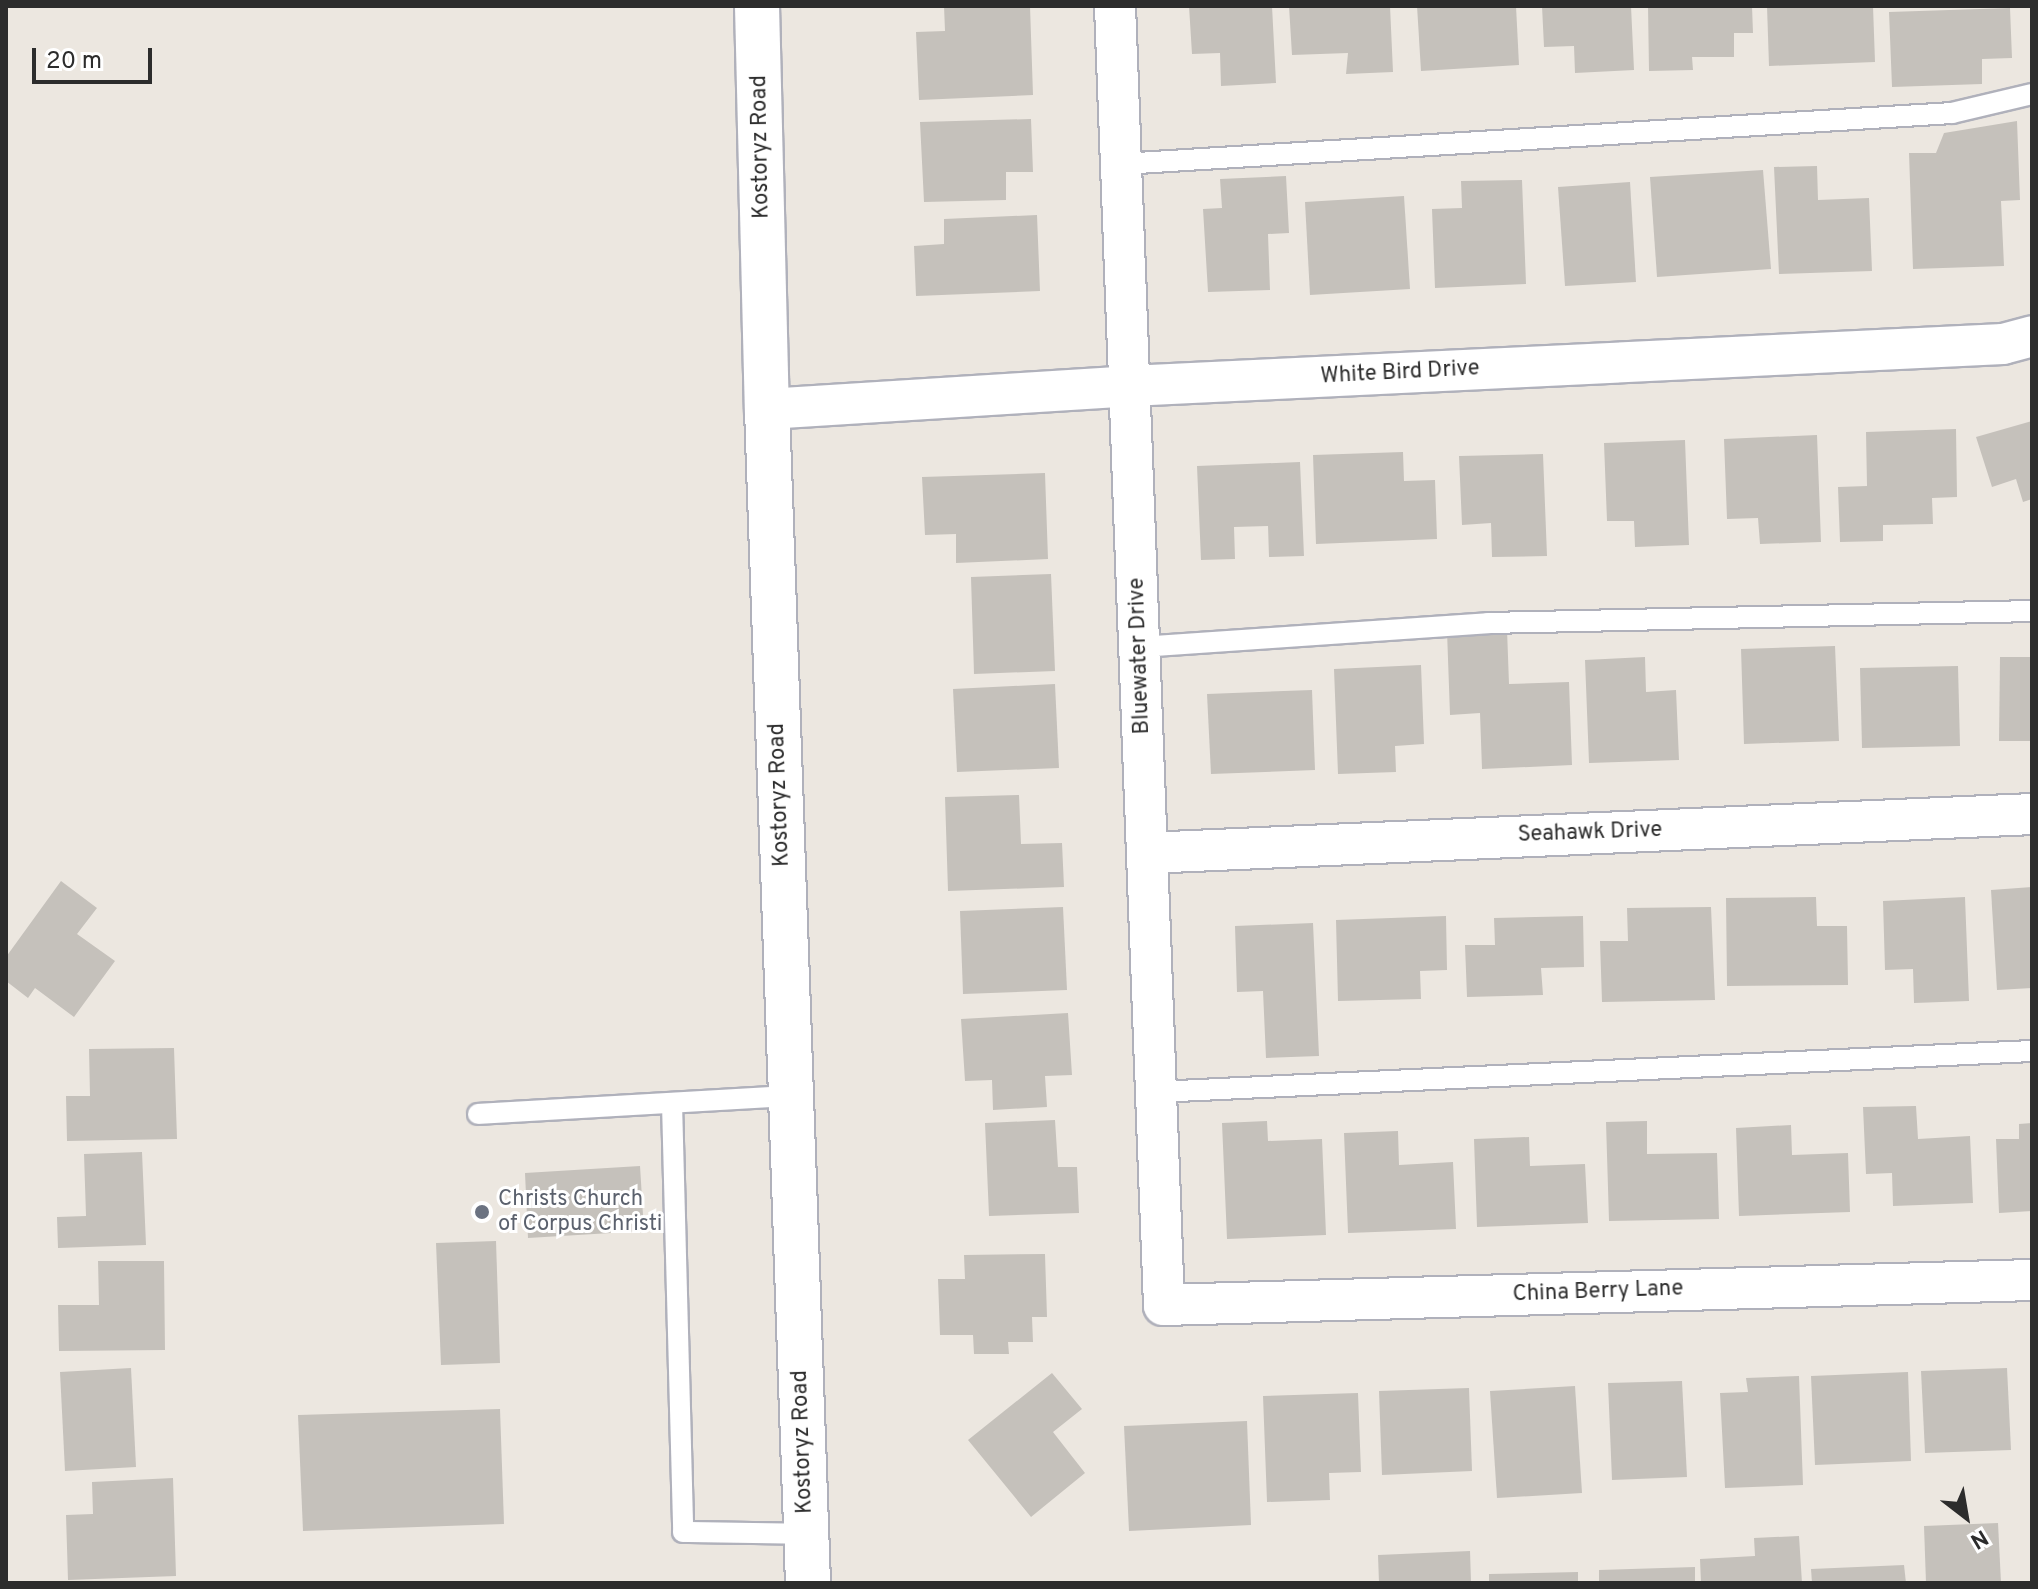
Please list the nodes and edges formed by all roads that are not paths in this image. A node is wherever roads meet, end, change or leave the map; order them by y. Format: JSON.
{"nodes":[{"id":1,"x":757,"y":6,"type":"edge"},
{"id":2,"x":1115,"y":6,"type":"edge"},
{"id":3,"x":2032,"y":94,"type":"edge"},
{"id":4,"x":1121,"y":164,"type":"junction"},
{"id":5,"x":2032,"y":336,"type":"edge"},
{"id":6,"x":1129,"y":386,"type":"junction"},
{"id":7,"x":767,"y":409,"type":"junction"},
{"id":8,"x":2032,"y":611,"type":"edge"},
{"id":9,"x":1139,"y":647,"type":"junction"},
{"id":10,"x":2032,"y":814,"type":"edge"},
{"id":11,"x":1147,"y":853,"type":"junction"},
{"id":12,"x":2032,"y":1051,"type":"edge"},
{"id":13,"x":1156,"y":1092,"type":"junction"},
{"id":14,"x":791,"y":1096,"type":"junction"},
{"id":15,"x":672,"y":1103,"type":"junction"},
{"id":16,"x":478,"y":1114,"type":"dead end"},
{"id":17,"x":2032,"y":1280,"type":"edge"},
{"id":18,"x":1164,"y":1305,"type":"joint"},
{"id":19,"x":807,"y":1534,"type":"junction"},
{"id":20,"x":808,"y":1583,"type":"edge"}],
"edges":[{"from":1,"to":7,"type":"main road","name":"Kostoryz Road"},
{"from":2,"to":4,"type":"street","name":"Bluewater Drive"},
{"from":3,"to":4,"type":"lane"},
{"from":4,"to":6,"type":"street","name":"Bluewater Drive"},
{"from":5,"to":6,"type":"street","name":"White Bird Drive"},
{"from":6,"to":7,"type":"street","name":"White Bird Drive"},
{"from":6,"to":9,"type":"street","name":"Bluewater Drive"},
{"from":7,"to":14,"type":"main road","name":"Kostoryz Road"},
{"from":8,"to":9,"type":"lane"},
{"from":9,"to":11,"type":"street","name":"Bluewater Drive"},
{"from":10,"to":11,"type":"street","name":"Seahawk Drive"},
{"from":11,"to":13,"type":"street","name":"Bluewater Drive"},
{"from":12,"to":13,"type":"lane"},
{"from":13,"to":18,"type":"street","name":"Bluewater Drive"},
{"from":14,"to":15,"type":"lane"},
{"from":14,"to":19,"type":"main road","name":"Kostoryz Road"},
{"from":15,"to":16,"type":"lane"},
{"from":15,"to":19,"type":"lane"},
{"from":17,"to":18,"type":"street","name":"China Berry Lane"},
{"from":19,"to":20,"type":"main road","name":"Kostoryz Road"}]}
